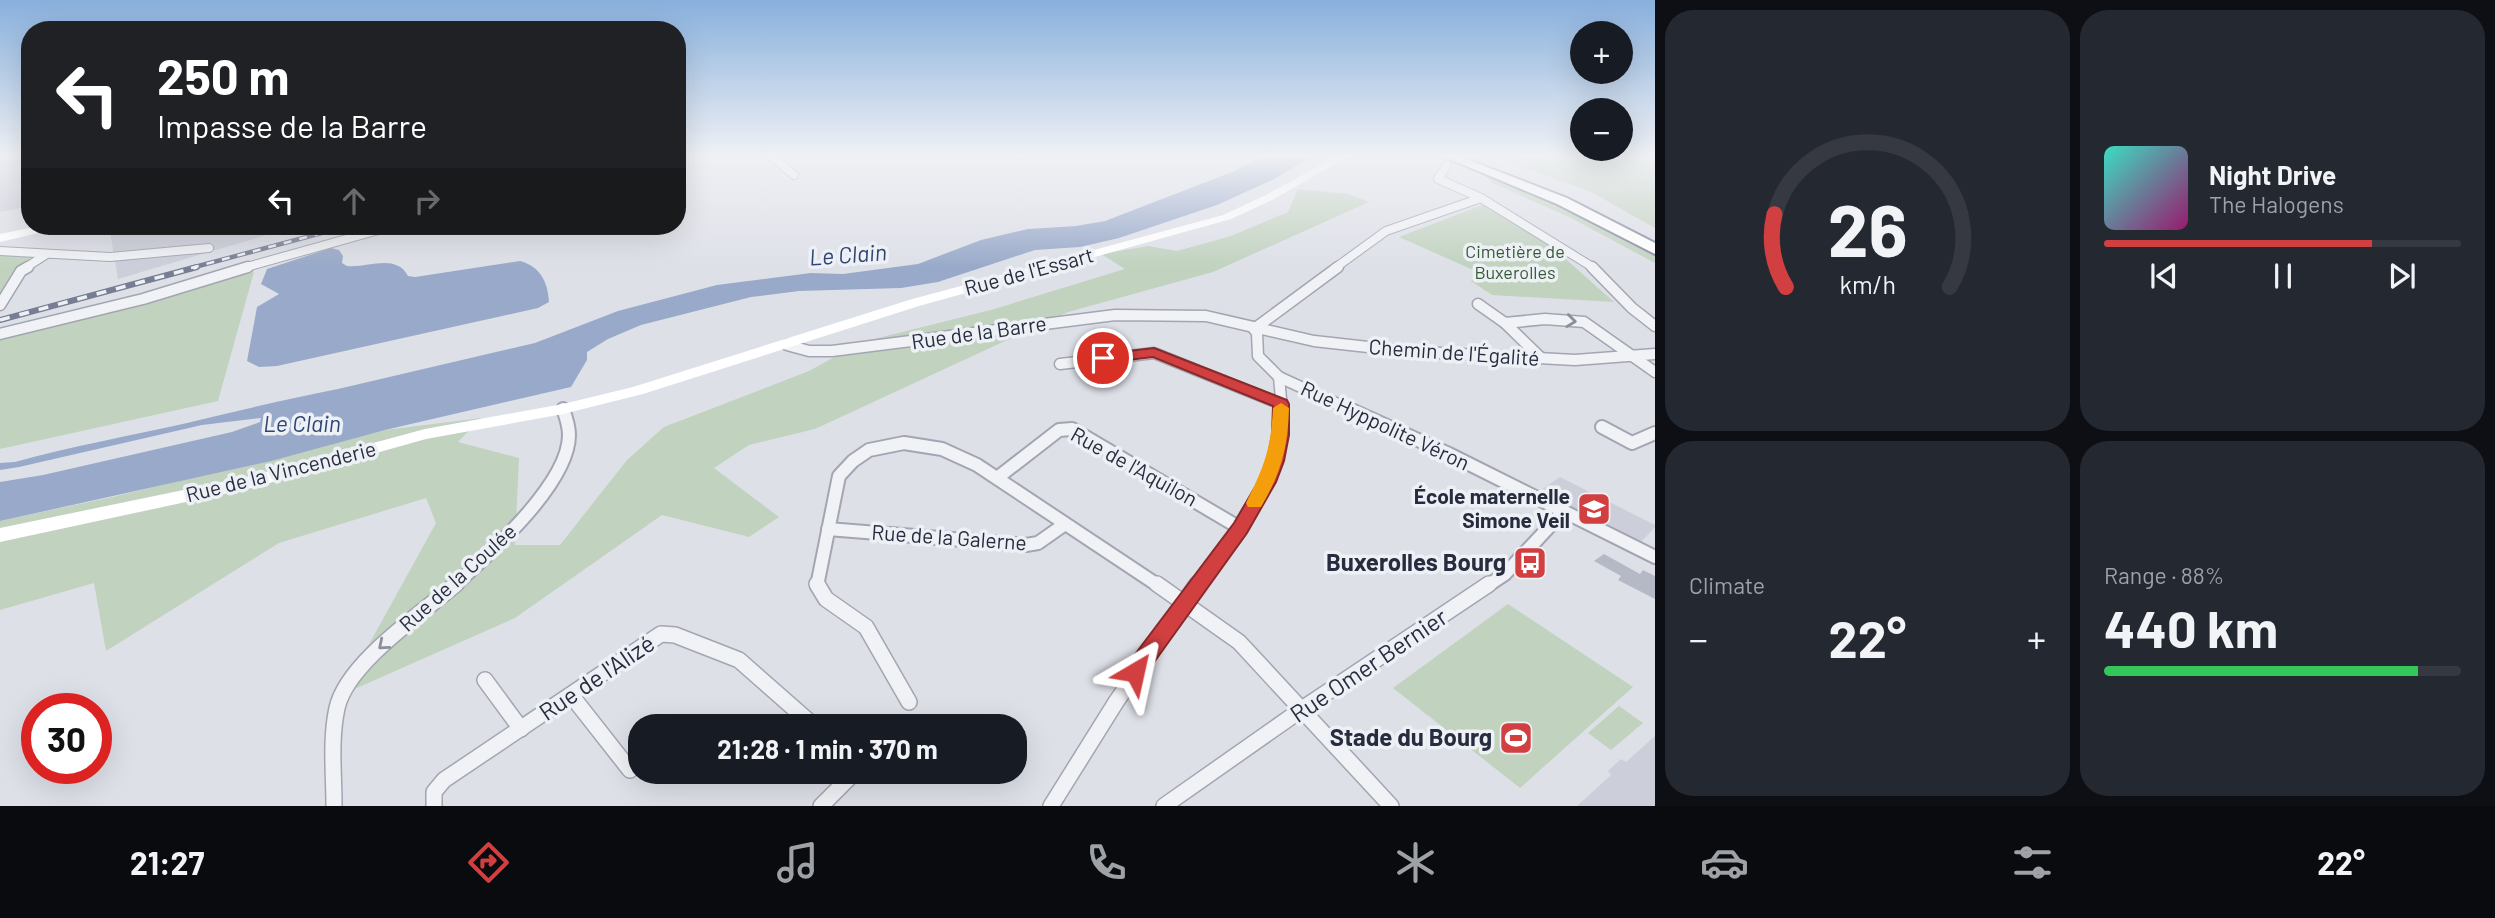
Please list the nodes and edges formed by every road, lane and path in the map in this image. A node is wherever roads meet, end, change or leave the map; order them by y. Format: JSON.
{"nodes":[{"id":1,"x":1278,"y":193,"type":"edge"},
{"id":2,"x":1470,"y":193,"type":"edge"},
{"id":3,"x":1540,"y":193,"type":"edge"},
{"id":4,"x":1552,"y":193,"type":"edge"},
{"id":5,"x":1482,"y":198,"type":"junction"},
{"id":6,"x":21,"y":233,"type":"edge"},
{"id":7,"x":359,"y":235,"type":"edge"},
{"id":8,"x":0,"y":238,"type":"edge"},
{"id":9,"x":1655,"y":242,"type":"edge"},
{"id":10,"x":209,"y":248,"type":"dead end"},
{"id":11,"x":1655,"y":249,"type":"edge"},
{"id":12,"x":0,"y":251,"type":"edge"},
{"id":13,"x":47,"y":254,"type":"junction"},
{"id":14,"x":1478,"y":304,"type":"dead end"},
{"id":15,"x":0,"y":305,"type":"edge"},
{"id":16,"x":1506,"y":323,"type":"junction"},
{"id":17,"x":1655,"y":326,"type":"edge"},
{"id":18,"x":1254,"y":329,"type":"junction"},
{"id":19,"x":0,"y":334,"type":"edge"},
{"id":20,"x":787,"y":345,"type":"junction"},
{"id":21,"x":1627,"y":354,"type":"junction"},
{"id":22,"x":1655,"y":354,"type":"edge"},
{"id":23,"x":1541,"y":358,"type":"junction"},
{"id":24,"x":1060,"y":363,"type":"dead end"},
{"id":25,"x":1655,"y":372,"type":"edge"},
{"id":26,"x":1279,"y":377,"type":"junction"},
{"id":27,"x":1281,"y":404,"type":"junction"},
{"id":28,"x":563,"y":409,"type":"junction"},
{"id":29,"x":1602,"y":427,"type":"dead end"},
{"id":30,"x":1655,"y":433,"type":"edge"},
{"id":31,"x":998,"y":478,"type":"junction"},
{"id":32,"x":1562,"y":513,"type":"junction"},
{"id":33,"x":1065,"y":524,"type":"junction"},
{"id":34,"x":1240,"y":528,"type":"junction"},
{"id":35,"x":828,"y":529,"type":"junction"},
{"id":36,"x":0,"y":535,"type":"edge"},
{"id":37,"x":1655,"y":557,"type":"edge"},
{"id":38,"x":1184,"y":603,"type":"junction"},
{"id":39,"x":485,"y":680,"type":"dead end"},
{"id":40,"x":571,"y":695,"type":"junction"},
{"id":41,"x":909,"y":702,"type":"dead end"},
{"id":42,"x":1301,"y":710,"type":"junction"},
{"id":43,"x":800,"y":714,"type":"edge"},
{"id":44,"x":521,"y":729,"type":"junction"},
{"id":45,"x":628,"y":766,"type":"edge"},
{"id":46,"x":843,"y":784,"type":"edge"},
{"id":47,"x":334,"y":806,"type":"edge"},
{"id":48,"x":434,"y":806,"type":"edge"},
{"id":49,"x":821,"y":806,"type":"edge"},
{"id":50,"x":1051,"y":806,"type":"edge"},
{"id":51,"x":1164,"y":806,"type":"edge"},
{"id":52,"x":1391,"y":806,"type":"edge"}],
"edges":[{"from":1,"to":20,"type":"main road","name":"Rue de l'Essart"},
{"from":2,"to":5,"type":"street"},
{"from":3,"to":11,"type":"highway"},
{"from":4,"to":9,"type":"highway"},
{"from":5,"to":17,"type":"street"},
{"from":5,"to":18,"type":"street"},
{"from":6,"to":8,"type":"main road"},
{"from":7,"to":19,"type":"street"},
{"from":10,"to":13,"type":"street"},
{"from":12,"to":13,"type":"street"},
{"from":13,"to":15,"type":"street"},
{"from":14,"to":16,"type":"street"},
{"from":16,"to":21,"type":"street","one_way":true},
{"from":16,"to":23,"type":"street"},
{"from":18,"to":20,"type":"street","name":"Rue de la Barre"},
{"from":18,"to":23,"type":"street","name":"Chemin de l'Égalité"},
{"from":18,"to":26,"type":"street","name":"Rue Hyppolite Véron"},
{"from":20,"to":28,"type":"main road"},
{"from":21,"to":22,"type":"street","name":"Chemin de l'Égalité"},
{"from":21,"to":23,"type":"street","name":"Chemin de l'Égalité"},
{"from":21,"to":25,"type":"street"},
{"from":24,"to":27,"type":"street"},
{"from":26,"to":27,"type":"street"},
{"from":26,"to":32,"type":"street","name":"Rue Hyppolite Véron"},
{"from":27,"to":34,"type":"street"},
{"from":28,"to":36,"type":"main road","name":"Rue de la Vincenderie"},
{"from":28,"to":47,"type":"street","name":"Rue de la Coulée","one_way":true},
{"from":29,"to":30,"type":"street"},
{"from":31,"to":33,"type":"street"},
{"from":31,"to":34,"type":"street","name":"Rue de l'Aquilon"},
{"from":31,"to":35,"type":"street"},
{"from":32,"to":37,"type":"street","name":"Rue Hyppolite Véron"},
{"from":32,"to":42,"type":"street","name":"Rue Omer Bernier"},
{"from":33,"to":35,"type":"street","name":"Rue de la Galerne"},
{"from":33,"to":38,"type":"street"},
{"from":34,"to":38,"type":"street"},
{"from":35,"to":41,"type":"street"},
{"from":38,"to":42,"type":"street"},
{"from":38,"to":50,"type":"street"},
{"from":39,"to":44,"type":"street","name":"Rue de l'Alizé"},
{"from":40,"to":43,"type":"street","name":"Rue de l'Alizé"},
{"from":40,"to":44,"type":"street","name":"Rue de l'Alizé"},
{"from":40,"to":45,"type":"street"},
{"from":42,"to":51,"type":"street","name":"Rue Omer Bernier"},
{"from":42,"to":52,"type":"street"},
{"from":44,"to":48,"type":"street","name":"Rue de l'Alizé"},
{"from":46,"to":49,"type":"street"}]}
